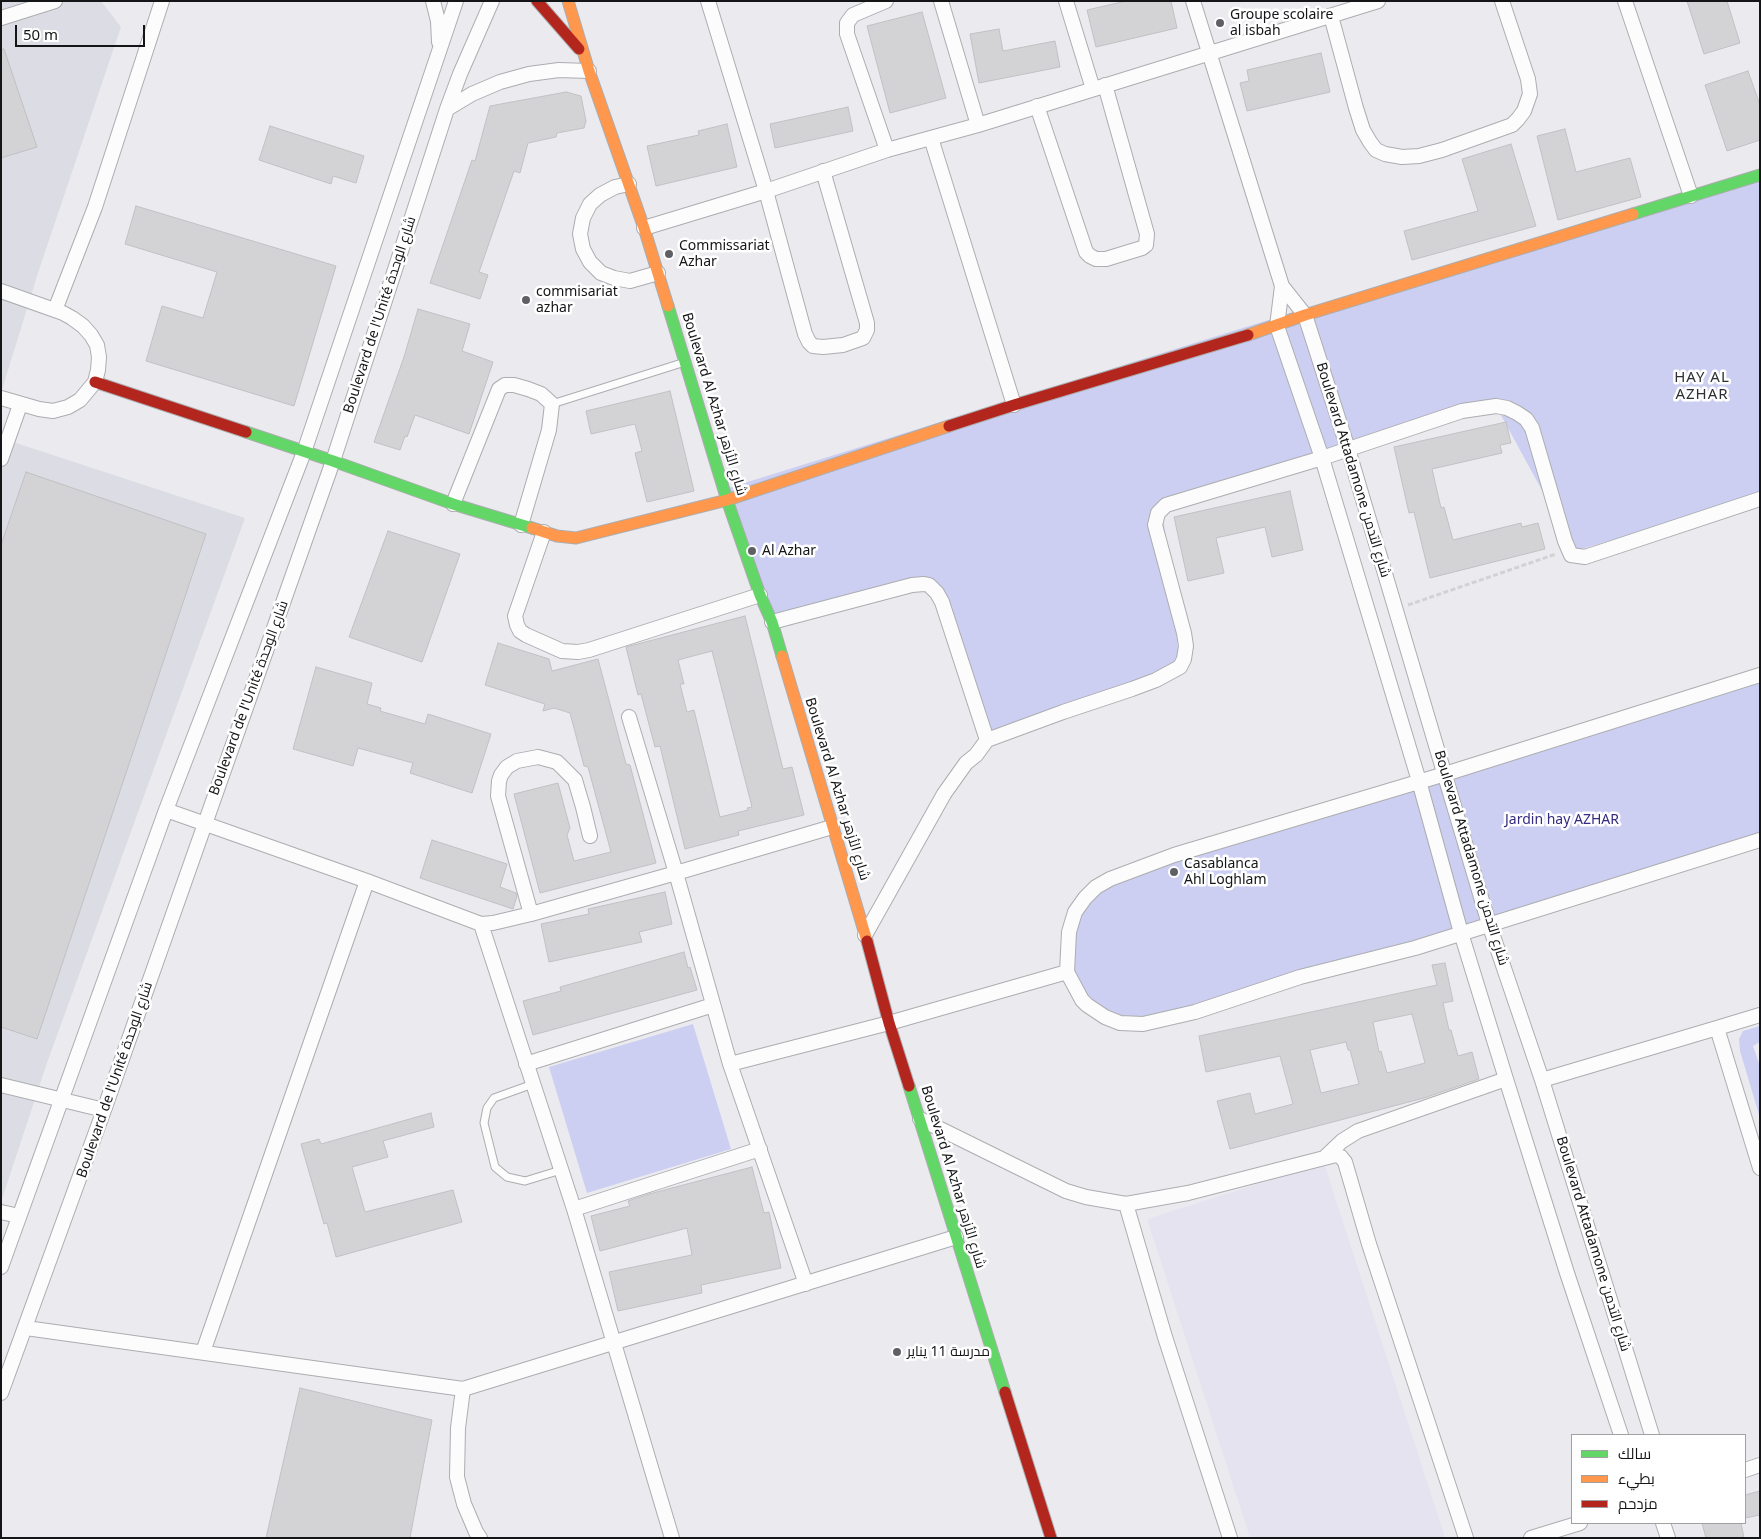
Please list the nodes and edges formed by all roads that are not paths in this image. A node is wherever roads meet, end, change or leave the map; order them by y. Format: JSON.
{"nodes":[{"id":1,"x":55,"y":1,"type":"edge"},
{"id":2,"x":162,"y":1,"type":"edge"},
{"id":3,"x":432,"y":1,"type":"edge"},
{"id":4,"x":456,"y":1,"type":"edge"},
{"id":5,"x":492,"y":1,"type":"edge"},
{"id":6,"x":537,"y":1,"type":"edge"},
{"id":7,"x":568,"y":1,"type":"edge"},
{"id":8,"x":708,"y":1,"type":"edge"},
{"id":9,"x":886,"y":1,"type":"edge"},
{"id":10,"x":941,"y":1,"type":"edge"},
{"id":11,"x":1066,"y":1,"type":"edge"},
{"id":12,"x":1193,"y":1,"type":"edge"},
{"id":13,"x":1378,"y":1,"type":"edge"},
{"id":14,"x":1502,"y":1,"type":"edge"},
{"id":15,"x":1625,"y":1,"type":"edge"},
{"id":16,"x":1331,"y":16,"type":"junction"},
{"id":17,"x":1,"y":18,"type":"edge"},
{"id":18,"x":439,"y":52,"type":"junction"},
{"id":19,"x":583,"y":54,"type":"junction"},
{"id":20,"x":1210,"y":54,"type":"junction"},
{"id":21,"x":589,"y":71,"type":"junction"},
{"id":22,"x":1099,"y":87,"type":"junction"},
{"id":23,"x":1038,"y":106,"type":"junction"},
{"id":24,"x":447,"y":109,"type":"junction"},
{"id":25,"x":978,"y":126,"type":"junction"},
{"id":26,"x":931,"y":138,"type":"junction"},
{"id":27,"x":887,"y":150,"type":"junction"},
{"id":28,"x":823,"y":171,"type":"junction"},
{"id":29,"x":1760,"y":175,"type":"edge"},
{"id":30,"x":629,"y":184,"type":"junction"},
{"id":31,"x":766,"y":191,"type":"junction"},
{"id":32,"x":1691,"y":196,"type":"junction"},
{"id":33,"x":644,"y":228,"type":"junction"},
{"id":34,"x":658,"y":274,"type":"junction"},
{"id":35,"x":1282,"y":286,"type":"junction"},
{"id":36,"x":1,"y":291,"type":"edge"},
{"id":37,"x":55,"y":310,"type":"junction"},
{"id":38,"x":1305,"y":315,"type":"junction"},
{"id":39,"x":1278,"y":326,"type":"junction"},
{"id":40,"x":685,"y":362,"type":"junction"},
{"id":41,"x":95,"y":382,"type":"junction"},
{"id":42,"x":1,"y":398,"type":"edge"},
{"id":43,"x":552,"y":404,"type":"junction"},
{"id":44,"x":20,"y":405,"type":"junction"},
{"id":45,"x":1014,"y":405,"type":"junction"},
{"id":46,"x":1348,"y":449,"type":"junction"},
{"id":47,"x":304,"y":452,"type":"junction"},
{"id":48,"x":1322,"y":458,"type":"junction"},
{"id":49,"x":1,"y":459,"type":"edge"},
{"id":50,"x":332,"y":461,"type":"junction"},
{"id":51,"x":1760,"y":499,"type":"edge"},
{"id":52,"x":727,"y":500,"type":"junction"},
{"id":53,"x":453,"y":504,"type":"junction"},
{"id":54,"x":521,"y":525,"type":"junction"},
{"id":55,"x":544,"y":532,"type":"junction"},
{"id":56,"x":760,"y":595,"type":"junction"},
{"id":57,"x":772,"y":622,"type":"junction"},
{"id":58,"x":1760,"y":675,"type":"edge"},
{"id":59,"x":629,"y":717,"type":"dead end"},
{"id":60,"x":987,"y":740,"type":"junction"},
{"id":61,"x":1445,"y":774,"type":"junction"},
{"id":62,"x":1419,"y":781,"type":"junction"},
{"id":63,"x":166,"y":810,"type":"junction"},
{"id":64,"x":204,"y":823,"type":"junction"},
{"id":65,"x":832,"y":826,"type":"junction"},
{"id":66,"x":590,"y":836,"type":"dead end"},
{"id":67,"x":1760,"y":840,"type":"edge"},
{"id":68,"x":676,"y":873,"type":"junction"},
{"id":69,"x":366,"y":881,"type":"junction"},
{"id":70,"x":531,"y":914,"type":"junction"},
{"id":71,"x":480,"y":924,"type":"junction"},
{"id":72,"x":1489,"y":924,"type":"junction"},
{"id":73,"x":1461,"y":933,"type":"junction"},
{"id":74,"x":865,"y":935,"type":"junction"},
{"id":75,"x":1067,"y":972,"type":"junction"},
{"id":76,"x":713,"y":1005,"type":"junction"},
{"id":77,"x":1760,"y":1015,"type":"edge"},
{"id":78,"x":889,"y":1023,"type":"junction"},
{"id":79,"x":1717,"y":1028,"type":"junction"},
{"id":80,"x":526,"y":1064,"type":"junction"},
{"id":81,"x":730,"y":1064,"type":"junction"},
{"id":82,"x":1506,"y":1079,"type":"junction"},
{"id":83,"x":1542,"y":1080,"type":"junction"},
{"id":84,"x":533,"y":1084,"type":"junction"},
{"id":85,"x":1,"y":1085,"type":"edge"},
{"id":86,"x":61,"y":1101,"type":"junction"},
{"id":87,"x":104,"y":1110,"type":"junction"},
{"id":88,"x":920,"y":1119,"type":"junction"},
{"id":89,"x":760,"y":1149,"type":"junction"},
{"id":90,"x":1324,"y":1158,"type":"junction"},
{"id":91,"x":1760,"y":1168,"type":"edge"},
{"id":92,"x":561,"y":1170,"type":"junction"},
{"id":93,"x":1126,"y":1204,"type":"junction"},
{"id":94,"x":574,"y":1210,"type":"junction"},
{"id":95,"x":1,"y":1212,"type":"edge"},
{"id":96,"x":19,"y":1216,"type":"junction"},
{"id":97,"x":956,"y":1237,"type":"junction"},
{"id":98,"x":1,"y":1267,"type":"edge"},
{"id":99,"x":806,"y":1284,"type":"junction"},
{"id":100,"x":26,"y":1328,"type":"junction"},
{"id":101,"x":614,"y":1343,"type":"junction"},
{"id":102,"x":203,"y":1352,"type":"junction"},
{"id":103,"x":463,"y":1389,"type":"junction"},
{"id":104,"x":1,"y":1393,"type":"edge"},
{"id":105,"x":1621,"y":1434,"type":"edge"},
{"id":106,"x":1652,"y":1434,"type":"edge"},
{"id":107,"x":1760,"y":1465,"type":"edge"},
{"id":108,"x":1746,"y":1470,"type":"edge"},
{"id":109,"x":1577,"y":1524,"type":"edge"},
{"id":110,"x":1663,"y":1524,"type":"edge"},
{"id":111,"x":480,"y":1538,"type":"edge"},
{"id":112,"x":672,"y":1538,"type":"edge"},
{"id":113,"x":1051,"y":1538,"type":"edge"},
{"id":114,"x":1230,"y":1538,"type":"edge"},
{"id":115,"x":1466,"y":1538,"type":"edge"},
{"id":116,"x":1531,"y":1538,"type":"edge"},
{"id":117,"x":1668,"y":1538,"type":"edge"}],
"edges":[{"from":1,"to":17,"type":"street"},
{"from":2,"to":37,"type":"street"},
{"from":3,"to":18,"type":"street"},
{"from":4,"to":18,"type":"street","name":"Boulevard de l'Unité شارع الوحدة"},
{"from":5,"to":24,"type":"street","name":"Boulevard de l'Unité شارع الوحدة"},
{"from":6,"to":19,"type":"street","name":"Boulevard Al Azhar شارع الأزهر"},
{"from":7,"to":19,"type":"street","name":"Boulevard Al Azhar شارع الأزهر"},
{"from":8,"to":31,"type":"street"},
{"from":9,"to":27,"type":"street"},
{"from":10,"to":25,"type":"street"},
{"from":11,"to":22,"type":"street"},
{"from":12,"to":20,"type":"street","name":"Boulevard Attadamone شارع التدمن"},
{"from":13,"to":16,"type":"street"},
{"from":14,"to":16,"type":"street"},
{"from":15,"to":32,"type":"street"},
{"from":16,"to":20,"type":"street"},
{"from":18,"to":47,"type":"street","name":"Boulevard de l'Unité شارع الوحدة"},
{"from":19,"to":21,"type":"street","name":"Boulevard Al Azhar شارع الأزهر"},
{"from":20,"to":22,"type":"street"},
{"from":20,"to":35,"type":"street","name":"Boulevard Attadamone شارع التدمن"},
{"from":21,"to":24,"type":"street"},
{"from":21,"to":30,"type":"street","name":"Boulevard Al Azhar شارع الأزهر"},
{"from":22,"to":23,"type":"street"},
{"from":22,"to":23,"type":"street"},
{"from":23,"to":25,"type":"street"},
{"from":24,"to":50,"type":"street","name":"Boulevard de l'Unité شارع الوحدة"},
{"from":25,"to":26,"type":"street"},
{"from":26,"to":27,"type":"street"},
{"from":26,"to":45,"type":"street"},
{"from":27,"to":28,"type":"street"},
{"from":28,"to":31,"type":"street"},
{"from":28,"to":31,"type":"street"},
{"from":29,"to":32,"type":"street"},
{"from":30,"to":33,"type":"street","name":"Boulevard Al Azhar شارع الأزهر"},
{"from":30,"to":34,"type":"street"},
{"from":31,"to":33,"type":"street"},
{"from":32,"to":38,"type":"street"},
{"from":33,"to":34,"type":"street","name":"Boulevard Al Azhar شارع الأزهر"},
{"from":34,"to":40,"type":"street","name":"Boulevard Al Azhar شارع الأزهر"},
{"from":35,"to":38,"type":"street","name":"Boulevard Attadamone شارع التدمن"},
{"from":35,"to":39,"type":"street","name":"Boulevard Attadamone شارع التدمن"},
{"from":36,"to":37,"type":"street"},
{"from":37,"to":41,"type":"street"},
{"from":38,"to":39,"type":"street"},
{"from":38,"to":46,"type":"street","name":"Boulevard Attadamone شارع التدمن"},
{"from":39,"to":45,"type":"street"},
{"from":39,"to":48,"type":"street","name":"Boulevard Attadamone شارع التدمن"},
{"from":40,"to":43,"type":"lane"},
{"from":40,"to":52,"type":"street","name":"Boulevard Al Azhar شارع الأزهر"},
{"from":41,"to":44,"type":"street"},
{"from":41,"to":47,"type":"street"},
{"from":42,"to":44,"type":"street"},
{"from":43,"to":53,"type":"street"},
{"from":43,"to":54,"type":"street"},
{"from":44,"to":49,"type":"street"},
{"from":45,"to":52,"type":"street"},
{"from":46,"to":48,"type":"street"},
{"from":46,"to":51,"type":"street"},
{"from":46,"to":61,"type":"street","name":"Boulevard Attadamone شارع التدمن"},
{"from":47,"to":50,"type":"street"},
{"from":47,"to":63,"type":"street","name":"Boulevard de l'Unité شارع الوحدة"},
{"from":48,"to":60,"type":"street"},
{"from":48,"to":62,"type":"street","name":"Boulevard Attadamone شارع التدمن"},
{"from":50,"to":53,"type":"street"},
{"from":50,"to":64,"type":"street","name":"Boulevard de l'Unité شارع الوحدة"},
{"from":52,"to":55,"type":"street"},
{"from":52,"to":56,"type":"street","name":"Boulevard Al Azhar شارع الأزهر"},
{"from":53,"to":54,"type":"street"},
{"from":54,"to":55,"type":"street"},
{"from":55,"to":56,"type":"street"},
{"from":56,"to":57,"type":"street","name":"Boulevard Al Azhar شارع الأزهر"},
{"from":57,"to":60,"type":"street"},
{"from":57,"to":65,"type":"street","name":"Boulevard Al Azhar شارع الأزهر"},
{"from":58,"to":61,"type":"street"},
{"from":59,"to":68,"type":"street"},
{"from":60,"to":74,"type":"street"},
{"from":61,"to":62,"type":"street"},
{"from":61,"to":72,"type":"street","name":"Boulevard Attadamone شارع التدمن"},
{"from":62,"to":73,"type":"street","name":"Boulevard Attadamone شارع التدمن"},
{"from":62,"to":75,"type":"street"},
{"from":63,"to":64,"type":"street"},
{"from":63,"to":86,"type":"street","name":"Boulevard de l'Unité شارع الوحدة"},
{"from":64,"to":69,"type":"street"},
{"from":64,"to":87,"type":"street","name":"Boulevard de l'Unité شارع الوحدة"},
{"from":65,"to":68,"type":"street"},
{"from":65,"to":74,"type":"street","name":"Boulevard Al Azhar شارع الأزهر"},
{"from":66,"to":70,"type":"street"},
{"from":67,"to":72,"type":"street"},
{"from":68,"to":70,"type":"street"},
{"from":68,"to":76,"type":"street"},
{"from":69,"to":71,"type":"street"},
{"from":69,"to":102,"type":"street"},
{"from":70,"to":71,"type":"street"},
{"from":71,"to":80,"type":"street"},
{"from":72,"to":73,"type":"street"},
{"from":72,"to":83,"type":"street","name":"Boulevard Attadamone شارع التدمن"},
{"from":73,"to":75,"type":"street"},
{"from":73,"to":82,"type":"street","name":"Boulevard Attadamone شارع التدمن"},
{"from":74,"to":78,"type":"street","name":"Boulevard Al Azhar شارع الأزهر"},
{"from":75,"to":78,"type":"street"},
{"from":76,"to":80,"type":"street"},
{"from":76,"to":81,"type":"street"},
{"from":77,"to":79,"type":"street"},
{"from":78,"to":81,"type":"street"},
{"from":78,"to":88,"type":"street","name":"Boulevard Al Azhar شارع الأزهر"},
{"from":79,"to":83,"type":"street"},
{"from":79,"to":91,"type":"street"},
{"from":80,"to":84,"type":"street"},
{"from":81,"to":89,"type":"street"},
{"from":82,"to":90,"type":"street"},
{"from":82,"to":105,"type":"street","name":"Boulevard Attadamone شارع التدمن"},
{"from":83,"to":106,"type":"street","name":"Boulevard Attadamone شارع التدمن"},
{"from":84,"to":92,"type":"street"},
{"from":84,"to":92,"type":"lane"},
{"from":85,"to":86,"type":"street"},
{"from":86,"to":87,"type":"street"},
{"from":86,"to":96,"type":"street","name":"Boulevard de l'Unité شارع الوحدة"},
{"from":87,"to":100,"type":"street","name":"Boulevard de l'Unité شارع الوحدة"},
{"from":88,"to":93,"type":"street"},
{"from":88,"to":97,"type":"street","name":"Boulevard Al Azhar شارع الأزهر"},
{"from":89,"to":94,"type":"street"},
{"from":89,"to":99,"type":"street"},
{"from":90,"to":93,"type":"street"},
{"from":90,"to":115,"type":"street"},
{"from":92,"to":94,"type":"street"},
{"from":93,"to":114,"type":"street"},
{"from":94,"to":101,"type":"street"},
{"from":95,"to":96,"type":"street"},
{"from":96,"to":98,"type":"street","name":"Boulevard de l'Unité شارع الوحدة"},
{"from":97,"to":99,"type":"street"},
{"from":97,"to":113,"type":"street","name":"Boulevard Al Azhar شارع الأزهر"},
{"from":99,"to":101,"type":"street"},
{"from":100,"to":102,"type":"street"},
{"from":100,"to":104,"type":"street","name":"Boulevard de l'Unité شارع الوحدة"},
{"from":101,"to":103,"type":"street"},
{"from":101,"to":112,"type":"street"},
{"from":102,"to":103,"type":"street"},
{"from":103,"to":111,"type":"street"},
{"from":107,"to":108,"type":"street"},
{"from":109,"to":116,"type":"street"},
{"from":110,"to":117,"type":"street"}]}
